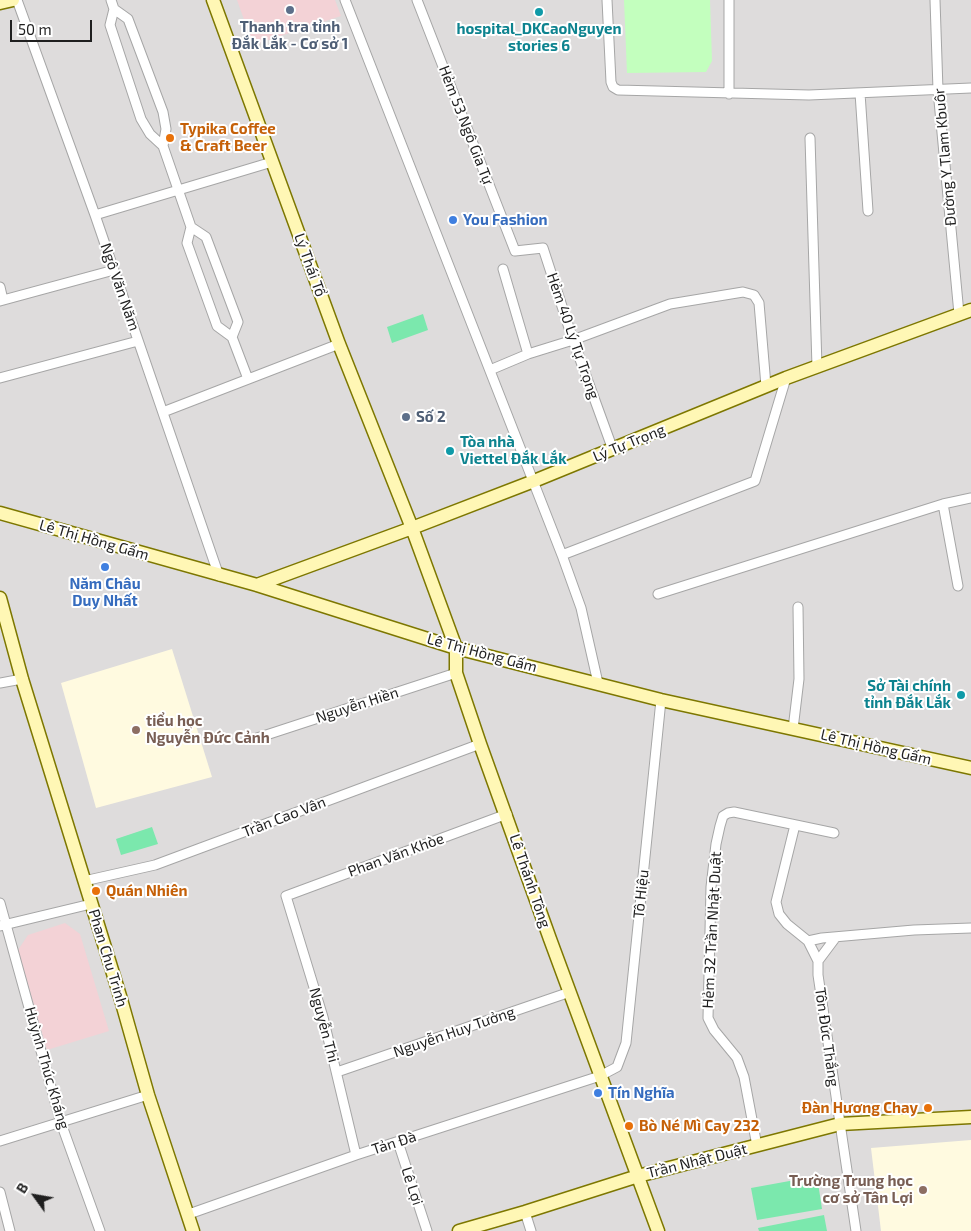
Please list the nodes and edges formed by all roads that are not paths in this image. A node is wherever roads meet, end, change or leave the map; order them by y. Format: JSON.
{"nodes":[{"id":1,"x":13,"y":0,"type":"edge"},
{"id":2,"x":17,"y":0,"type":"edge"},
{"id":3,"x":214,"y":0,"type":"edge"},
{"id":4,"x":345,"y":0,"type":"edge"},
{"id":5,"x":418,"y":0,"type":"edge"},
{"id":6,"x":607,"y":0,"type":"edge"},
{"id":7,"x":729,"y":0,"type":"edge"},
{"id":8,"x":935,"y":0,"type":"edge"},
{"id":9,"x":0,"y":3,"type":"edge"},
{"id":10,"x":113,"y":4,"type":"edge"},
{"id":11,"x":971,"y":88,"type":"edge"},
{"id":12,"x":938,"y":90,"type":"junction"},
{"id":13,"x":860,"y":93,"type":"junction"},
{"id":14,"x":729,"y":94,"type":"junction"},
{"id":15,"x":810,"y":138,"type":"dead end"},
{"id":16,"x":163,"y":146,"type":"junction"},
{"id":17,"x":272,"y":162,"type":"junction"},
{"id":18,"x":178,"y":189,"type":"junction"},
{"id":19,"x":868,"y":211,"type":"dead end"},
{"id":20,"x":95,"y":215,"type":"junction"},
{"id":21,"x":191,"y":227,"type":"junction"},
{"id":22,"x":515,"y":251,"type":"joint"},
{"id":23,"x":503,"y":269,"type":"dead end"},
{"id":24,"x":114,"y":270,"type":"junction"},
{"id":25,"x":0,"y":287,"type":"edge"},
{"id":26,"x":2,"y":301,"type":"edge"},
{"id":27,"x":965,"y":312,"type":"edge"},
{"id":28,"x":232,"y":337,"type":"junction"},
{"id":29,"x":572,"y":340,"type":"junction"},
{"id":30,"x":138,"y":341,"type":"junction"},
{"id":31,"x":339,"y":344,"type":"junction"},
{"id":32,"x":528,"y":354,"type":"junction"},
{"id":33,"x":817,"y":367,"type":"junction"},
{"id":34,"x":490,"y":370,"type":"junction"},
{"id":35,"x":0,"y":378,"type":"edge"},
{"id":36,"x":786,"y":378,"type":"junction"},
{"id":37,"x":248,"y":379,"type":"junction"},
{"id":38,"x":766,"y":386,"type":"junction"},
{"id":39,"x":163,"y":412,"type":"junction"},
{"id":40,"x":613,"y":450,"type":"junction"},
{"id":41,"x":534,"y":481,"type":"junction"},
{"id":42,"x":971,"y":498,"type":"edge"},
{"id":43,"x":943,"y":504,"type":"junction"},
{"id":44,"x":0,"y":513,"type":"edge"},
{"id":45,"x":412,"y":528,"type":"junction"},
{"id":46,"x":562,"y":554,"type":"junction"},
{"id":47,"x":219,"y":576,"type":"junction"},
{"id":48,"x":257,"y":585,"type":"junction"},
{"id":49,"x":958,"y":586,"type":"dead end"},
{"id":50,"x":658,"y":594,"type":"dead end"},
{"id":51,"x":0,"y":598,"type":"edge"},
{"id":52,"x":798,"y":608,"type":"dead end"},
{"id":53,"x":456,"y":648,"type":"junction"},
{"id":54,"x":456,"y":673,"type":"junction"},
{"id":55,"x":22,"y":679,"type":"junction"},
{"id":56,"x":0,"y":683,"type":"edge"},
{"id":57,"x":598,"y":683,"type":"junction"},
{"id":58,"x":661,"y":700,"type":"junction"},
{"id":59,"x":793,"y":729,"type":"junction"},
{"id":60,"x":257,"y":738,"type":"dead end"},
{"id":61,"x":480,"y":744,"type":"junction"},
{"id":62,"x":971,"y":768,"type":"edge"},
{"id":63,"x":506,"y":814,"type":"junction"},
{"id":64,"x":796,"y":825,"type":"junction"},
{"id":65,"x":834,"y":833,"type":"dead end"},
{"id":66,"x":84,"y":881,"type":"junction"},
{"id":67,"x":286,"y":896,"type":"joint"},
{"id":68,"x":0,"y":903,"type":"edge"},
{"id":69,"x":90,"y":904,"type":"junction"},
{"id":70,"x":3,"y":925,"type":"edge"},
{"id":71,"x":971,"y":928,"type":"edge"},
{"id":72,"x":836,"y":937,"type":"junction"},
{"id":73,"x":808,"y":941,"type":"junction"},
{"id":74,"x":818,"y":961,"type":"junction"},
{"id":75,"x":570,"y":992,"type":"junction"},
{"id":76,"x":337,"y":1072,"type":"junction"},
{"id":77,"x":600,"y":1076,"type":"junction"},
{"id":78,"x":148,"y":1095,"type":"junction"},
{"id":79,"x":971,"y":1117,"type":"edge"},
{"id":80,"x":61,"y":1123,"type":"junction"},
{"id":81,"x":840,"y":1124,"type":"junction"},
{"id":82,"x":0,"y":1141,"type":"edge"},
{"id":83,"x":398,"y":1142,"type":"junction"},
{"id":84,"x":757,"y":1146,"type":"junction"},
{"id":85,"x":356,"y":1155,"type":"junction"},
{"id":86,"x":638,"y":1176,"type":"junction"},
{"id":87,"x":0,"y":1192,"type":"edge"},
{"id":88,"x":525,"y":1212,"type":"junction"},
{"id":89,"x":188,"y":1214,"type":"junction"},
{"id":90,"x":10,"y":1231,"type":"edge"},
{"id":91,"x":100,"y":1231,"type":"edge"},
{"id":92,"x":193,"y":1231,"type":"edge"},
{"id":93,"x":426,"y":1231,"type":"edge"},
{"id":94,"x":459,"y":1231,"type":"edge"},
{"id":95,"x":531,"y":1231,"type":"edge"},
{"id":96,"x":658,"y":1231,"type":"edge"},
{"id":97,"x":856,"y":1231,"type":"edge"}],
"edges":[{"from":1,"to":9,"type":"street"},
{"from":2,"to":20,"type":"street","name":"Ngô Văn Năm"},
{"from":3,"to":17,"type":"street","name":"Lý Thái Tổ"},
{"from":4,"to":34,"type":"street"},
{"from":5,"to":22,"type":"street","name":"Hẻm 53 Ngô Gia Tự"},
{"from":6,"to":14,"type":"street"},
{"from":7,"to":14,"type":"street"},
{"from":8,"to":12,"type":"street","name":"Đường Y Tlam Kbuôr"},
{"from":10,"to":16,"type":"street"},
{"from":10,"to":16,"type":"street"},
{"from":11,"to":12,"type":"street"},
{"from":12,"to":13,"type":"street"},
{"from":12,"to":27,"type":"street","name":"Đường Y Tlam Kbuôr"},
{"from":13,"to":14,"type":"street"},
{"from":13,"to":19,"type":"street"},
{"from":15,"to":33,"type":"street"},
{"from":16,"to":18,"type":"street"},
{"from":17,"to":18,"type":"street"},
{"from":17,"to":31,"type":"street","name":"Lý Thái Tổ"},
{"from":18,"to":20,"type":"street"},
{"from":18,"to":21,"type":"street"},
{"from":20,"to":24,"type":"street","name":"Ngô Văn Năm"},
{"from":21,"to":28,"type":"street"},
{"from":21,"to":28,"type":"street"},
{"from":22,"to":29,"type":"street","name":"Hẻm 40 Lý Tự Trọng"},
{"from":23,"to":32,"type":"street"},
{"from":24,"to":26,"type":"street"},
{"from":24,"to":30,"type":"street","name":"Ngô Văn Năm"},
{"from":25,"to":26,"type":"street"},
{"from":27,"to":33,"type":"street","name":"Lý Tự Trọng"},
{"from":28,"to":37,"type":"street"},
{"from":29,"to":32,"type":"street"},
{"from":29,"to":38,"type":"street"},
{"from":29,"to":40,"type":"street","name":"Hẻm 40 Lý Tự Trọng"},
{"from":30,"to":35,"type":"street"},
{"from":30,"to":39,"type":"street","name":"Ngô Văn Năm"},
{"from":31,"to":37,"type":"street"},
{"from":31,"to":45,"type":"street","name":"Lý Thái Tổ"},
{"from":32,"to":34,"type":"street"},
{"from":33,"to":36,"type":"street","name":"Lý Tự Trọng"},
{"from":34,"to":41,"type":"street"},
{"from":36,"to":38,"type":"street","name":"Lý Tự Trọng"},
{"from":36,"to":46,"type":"street"},
{"from":37,"to":39,"type":"street"},
{"from":38,"to":40,"type":"street","name":"Lý Tự Trọng"},
{"from":39,"to":47,"type":"street","name":"Ngô Văn Năm"},
{"from":40,"to":41,"type":"street","name":"Lý Tự Trọng"},
{"from":41,"to":45,"type":"street","name":"Lý Tự Trọng"},
{"from":41,"to":46,"type":"street"},
{"from":42,"to":43,"type":"street"},
{"from":43,"to":49,"type":"street"},
{"from":43,"to":50,"type":"street"},
{"from":44,"to":47,"type":"street","name":"Lê Thị Hồng Gấm"},
{"from":45,"to":48,"type":"street","name":"Lý Tự Trọng"},
{"from":45,"to":53,"type":"street","name":"Lê Thánh Tông"},
{"from":46,"to":57,"type":"street"},
{"from":47,"to":48,"type":"street","name":"Lê Thị Hồng Gấm"},
{"from":48,"to":53,"type":"street","name":"Lê Thị Hồng Gấm"},
{"from":51,"to":55,"type":"street","name":"Phan Chu Trinh"},
{"from":52,"to":59,"type":"street"},
{"from":53,"to":54,"type":"street","name":"Lê Thánh Tông"},
{"from":53,"to":57,"type":"street","name":"Lê Thị Hồng Gấm"},
{"from":54,"to":60,"type":"street","name":"Nguyễn Hiền"},
{"from":54,"to":61,"type":"street","name":"Lê Thánh Tông"},
{"from":55,"to":56,"type":"street"},
{"from":55,"to":66,"type":"street","name":"Phan Chu Trinh"},
{"from":57,"to":58,"type":"street","name":"Lê Thị Hồng Gấm"},
{"from":58,"to":59,"type":"street","name":"Lê Thị Hồng Gấm"},
{"from":58,"to":77,"type":"street","name":"Tô Hiệu"},
{"from":59,"to":62,"type":"street","name":"Lê Thị Hồng Gấm"},
{"from":61,"to":63,"type":"street","name":"Lê Thánh Tông"},
{"from":61,"to":66,"type":"street","name":"Trần Cao Vân"},
{"from":63,"to":67,"type":"street","name":"Phan Văn Khòe"},
{"from":63,"to":75,"type":"street","name":"Lê Thánh Tông"},
{"from":64,"to":65,"type":"street","name":"Hẻm 32 Trần Nhật Duật"},
{"from":64,"to":73,"type":"street"},
{"from":64,"to":84,"type":"street","name":"Hẻm 32 Trần Nhật Duật"},
{"from":66,"to":69,"type":"street","name":"Phan Chu Trinh"},
{"from":67,"to":76,"type":"street","name":"Nguyễn Thi"},
{"from":68,"to":70,"type":"street","name":"Huỳnh Thúc Kháng"},
{"from":69,"to":70,"type":"street"},
{"from":69,"to":78,"type":"street","name":"Phan Chu Trinh"},
{"from":70,"to":80,"type":"street","name":"Huỳnh Thúc Kháng"},
{"from":71,"to":72,"type":"street"},
{"from":72,"to":73,"type":"street"},
{"from":72,"to":74,"type":"street"},
{"from":73,"to":74,"type":"street"},
{"from":74,"to":81,"type":"street","name":"Tôn Đức Thắng"},
{"from":75,"to":76,"type":"street","name":"Nguyễn Huy Tưởng"},
{"from":75,"to":77,"type":"street","name":"Lê Thánh Tông"},
{"from":76,"to":85,"type":"street","name":"Nguyễn Thi"},
{"from":77,"to":83,"type":"street","name":"Tản Đà"},
{"from":77,"to":86,"type":"street","name":"Lê Thánh Tông"},
{"from":78,"to":80,"type":"street"},
{"from":78,"to":89,"type":"street","name":"Phan Chu Trinh"},
{"from":79,"to":81,"type":"street","name":"Trần Nhật Duật"},
{"from":80,"to":82,"type":"street"},
{"from":80,"to":91,"type":"street","name":"Huỳnh Thúc Kháng"},
{"from":81,"to":84,"type":"street","name":"Trần Nhật Duật"},
{"from":81,"to":97,"type":"street","name":"Tôn Đức Thắng"},
{"from":83,"to":85,"type":"street","name":"Tản Đà"},
{"from":83,"to":93,"type":"street","name":"Lê Lợi"},
{"from":84,"to":86,"type":"street","name":"Trần Nhật Duật"},
{"from":85,"to":89,"type":"street","name":"Tản Đà"},
{"from":86,"to":88,"type":"street","name":"Trần Nhật Duật"},
{"from":86,"to":96,"type":"street","name":"Lê Thánh Tông"},
{"from":87,"to":90,"type":"street"},
{"from":88,"to":94,"type":"street","name":"Trần Nhật Duật"},
{"from":88,"to":95,"type":"street"},
{"from":89,"to":92,"type":"street","name":"Phan Chu Trinh"}]}
